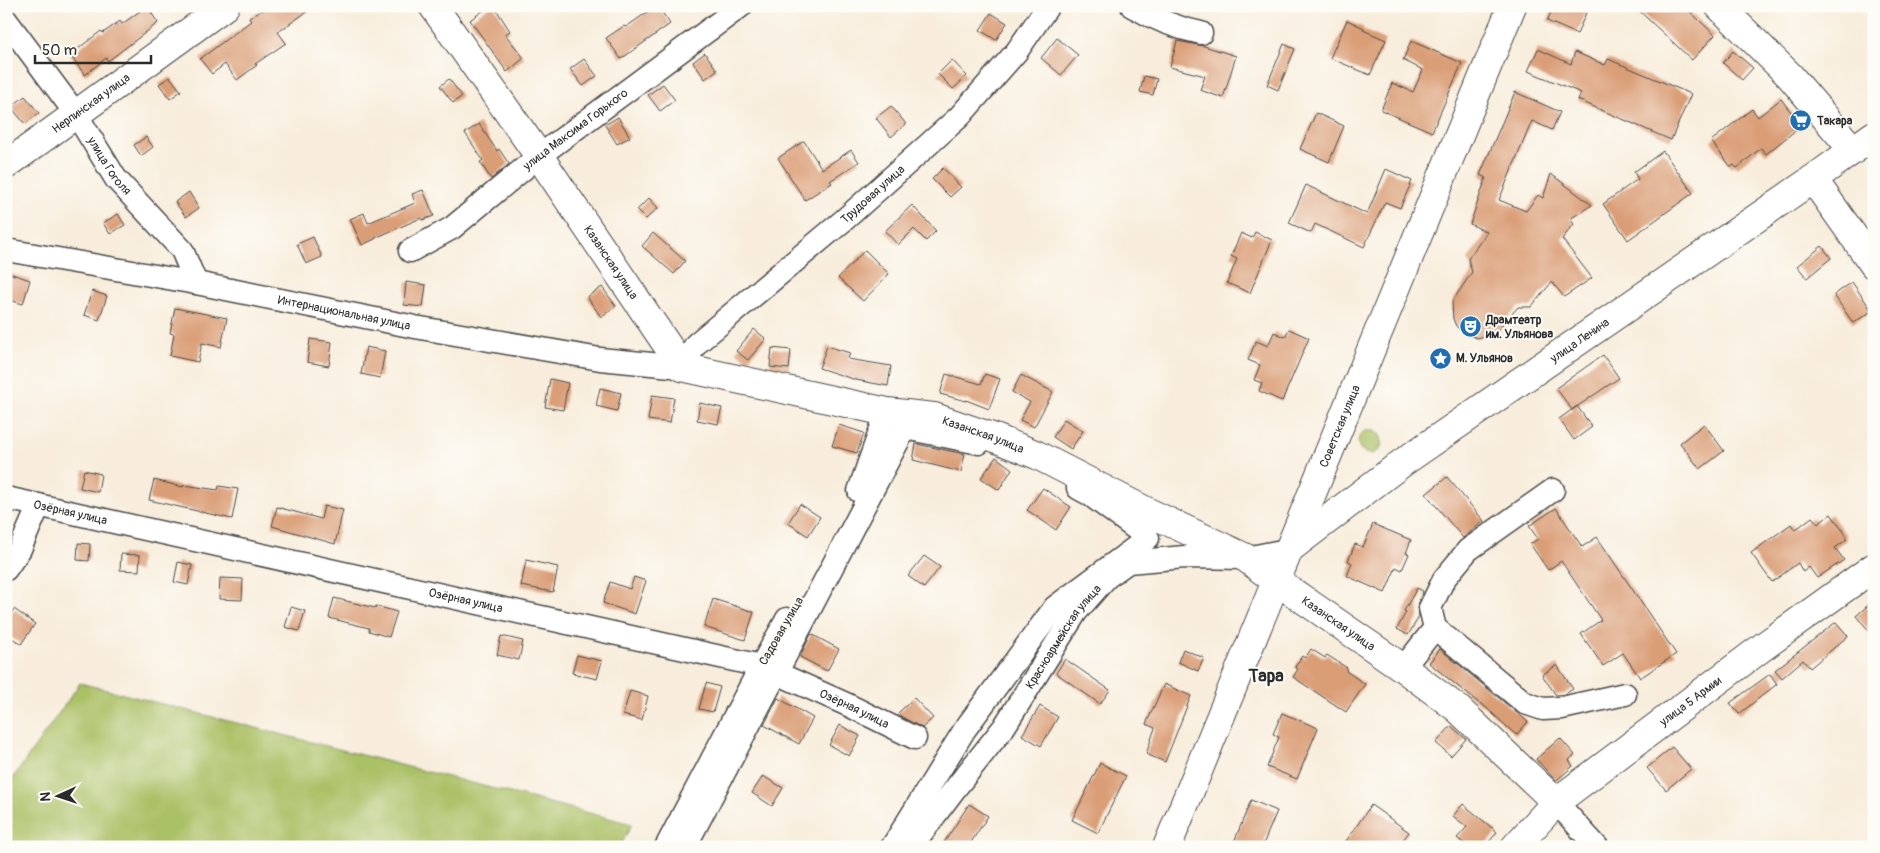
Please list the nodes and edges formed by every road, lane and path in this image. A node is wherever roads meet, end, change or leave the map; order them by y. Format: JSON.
{"nodes":[{"id":1,"x":225,"y":6,"type":"edge"},
{"id":2,"x":433,"y":6,"type":"edge"},
{"id":3,"x":741,"y":6,"type":"edge"},
{"id":4,"x":1048,"y":6,"type":"edge"},
{"id":5,"x":1132,"y":6,"type":"edge"},
{"id":6,"x":1512,"y":6,"type":"edge"},
{"id":7,"x":1719,"y":6,"type":"edge"},
{"id":8,"x":6,"y":20,"type":"edge"},
{"id":9,"x":1201,"y":33,"type":"dead end"},
{"id":10,"x":76,"y":114,"type":"junction"},
{"id":11,"x":1863,"y":142,"type":"edge"},
{"id":12,"x":539,"y":156,"type":"junction"},
{"id":13,"x":6,"y":165,"type":"edge"},
{"id":14,"x":1813,"y":179,"type":"junction"},
{"id":15,"x":6,"y":250,"type":"edge"},
{"id":16,"x":410,"y":251,"type":"dead end"},
{"id":17,"x":1874,"y":265,"type":"edge"},
{"id":18,"x":196,"y":283,"type":"junction"},
{"id":19,"x":682,"y":367,"type":"junction"},
{"id":20,"x":887,"y":412,"type":"junction"},
{"id":21,"x":1553,"y":490,"type":"dead end"},
{"id":22,"x":6,"y":498,"type":"edge"},
{"id":23,"x":38,"y":505,"type":"junction"},
{"id":24,"x":1287,"y":550,"type":"junction"},
{"id":25,"x":1246,"y":558,"type":"junction"},
{"id":26,"x":1874,"y":567,"type":"edge"},
{"id":27,"x":6,"y":569,"type":"edge"},
{"id":28,"x":1275,"y":580,"type":"junction"},
{"id":29,"x":1435,"y":628,"type":"junction"},
{"id":30,"x":1403,"y":668,"type":"junction"},
{"id":31,"x":768,"y":669,"type":"junction"},
{"id":32,"x":1625,"y":694,"type":"dead end"},
{"id":33,"x":915,"y":738,"type":"dead end"},
{"id":34,"x":1556,"y":802,"type":"junction"},
{"id":35,"x":666,"y":847,"type":"edge"},
{"id":36,"x":685,"y":847,"type":"edge"},
{"id":37,"x":892,"y":847,"type":"edge"},
{"id":38,"x":912,"y":847,"type":"edge"},
{"id":39,"x":1167,"y":847,"type":"edge"},
{"id":40,"x":1516,"y":847,"type":"edge"},
{"id":41,"x":1597,"y":847,"type":"edge"}],
"edges":[{"from":1,"to":10,"type":"main road","name":"Нерпинская улица"},
{"from":2,"to":12,"type":"main road","name":"Казанская улица"},
{"from":3,"to":12,"type":"street","name":"улица Максима Горького"},
{"from":4,"to":19,"type":"street","name":"Трудовая улица"},
{"from":5,"to":9,"type":"street"},
{"from":6,"to":24,"type":"main road","name":"Советская улица"},
{"from":7,"to":11,"type":"main road"},
{"from":8,"to":10,"type":"street","name":"улица Гоголя"},
{"from":10,"to":13,"type":"main road","name":"Нерпинская улица"},
{"from":10,"to":18,"type":"street","name":"улица Гоголя"},
{"from":11,"to":14,"type":"main road","name":"улица Ленина"},
{"from":12,"to":16,"type":"street","name":"улица Максима Горького"},
{"from":12,"to":19,"type":"main road","name":"Казанская улица"},
{"from":14,"to":17,"type":"main road"},
{"from":14,"to":24,"type":"main road","name":"улица Ленина"},
{"from":15,"to":18,"type":"street","name":"Интернациональная улица"},
{"from":18,"to":19,"type":"street","name":"Интернациональная улица"},
{"from":19,"to":20,"type":"main road","name":"Казанская улица"},
{"from":20,"to":25,"type":"main road","name":"Казанская улица"},
{"from":20,"to":31,"type":"street","name":"Садовая улица"},
{"from":21,"to":29,"type":"street"},
{"from":22,"to":23,"type":"street","name":"Озёрная улица"},
{"from":23,"to":27,"type":"street"},
{"from":23,"to":31,"type":"street","name":"Озёрная улица"},
{"from":24,"to":25,"type":"street","name":"Красноармейская улица"},
{"from":24,"to":28,"type":"main road","name":"Советская улица"},
{"from":25,"to":28,"type":"main road","name":"Казанская улица"},
{"from":25,"to":38,"type":"street","name":"Красноармейская улица"},
{"from":26,"to":34,"type":"main road","name":"улица 5 Армии"},
{"from":28,"to":30,"type":"main road","name":"Казанская улица"},
{"from":28,"to":39,"type":"main road","name":"Советская улица"},
{"from":29,"to":30,"type":"street"},
{"from":29,"to":32,"type":"street"},
{"from":30,"to":34,"type":"main road","name":"Казанская улица"},
{"from":31,"to":33,"type":"street","name":"Озёрная улица"},
{"from":31,"to":35,"type":"street","name":"Садовая улица"},
{"from":31,"to":36,"type":"street"},
{"from":31,"to":37,"type":"street"},
{"from":34,"to":40,"type":"main road","name":"улица 5 Армии"},
{"from":34,"to":41,"type":"street","name":"Казанская улица"}]}
